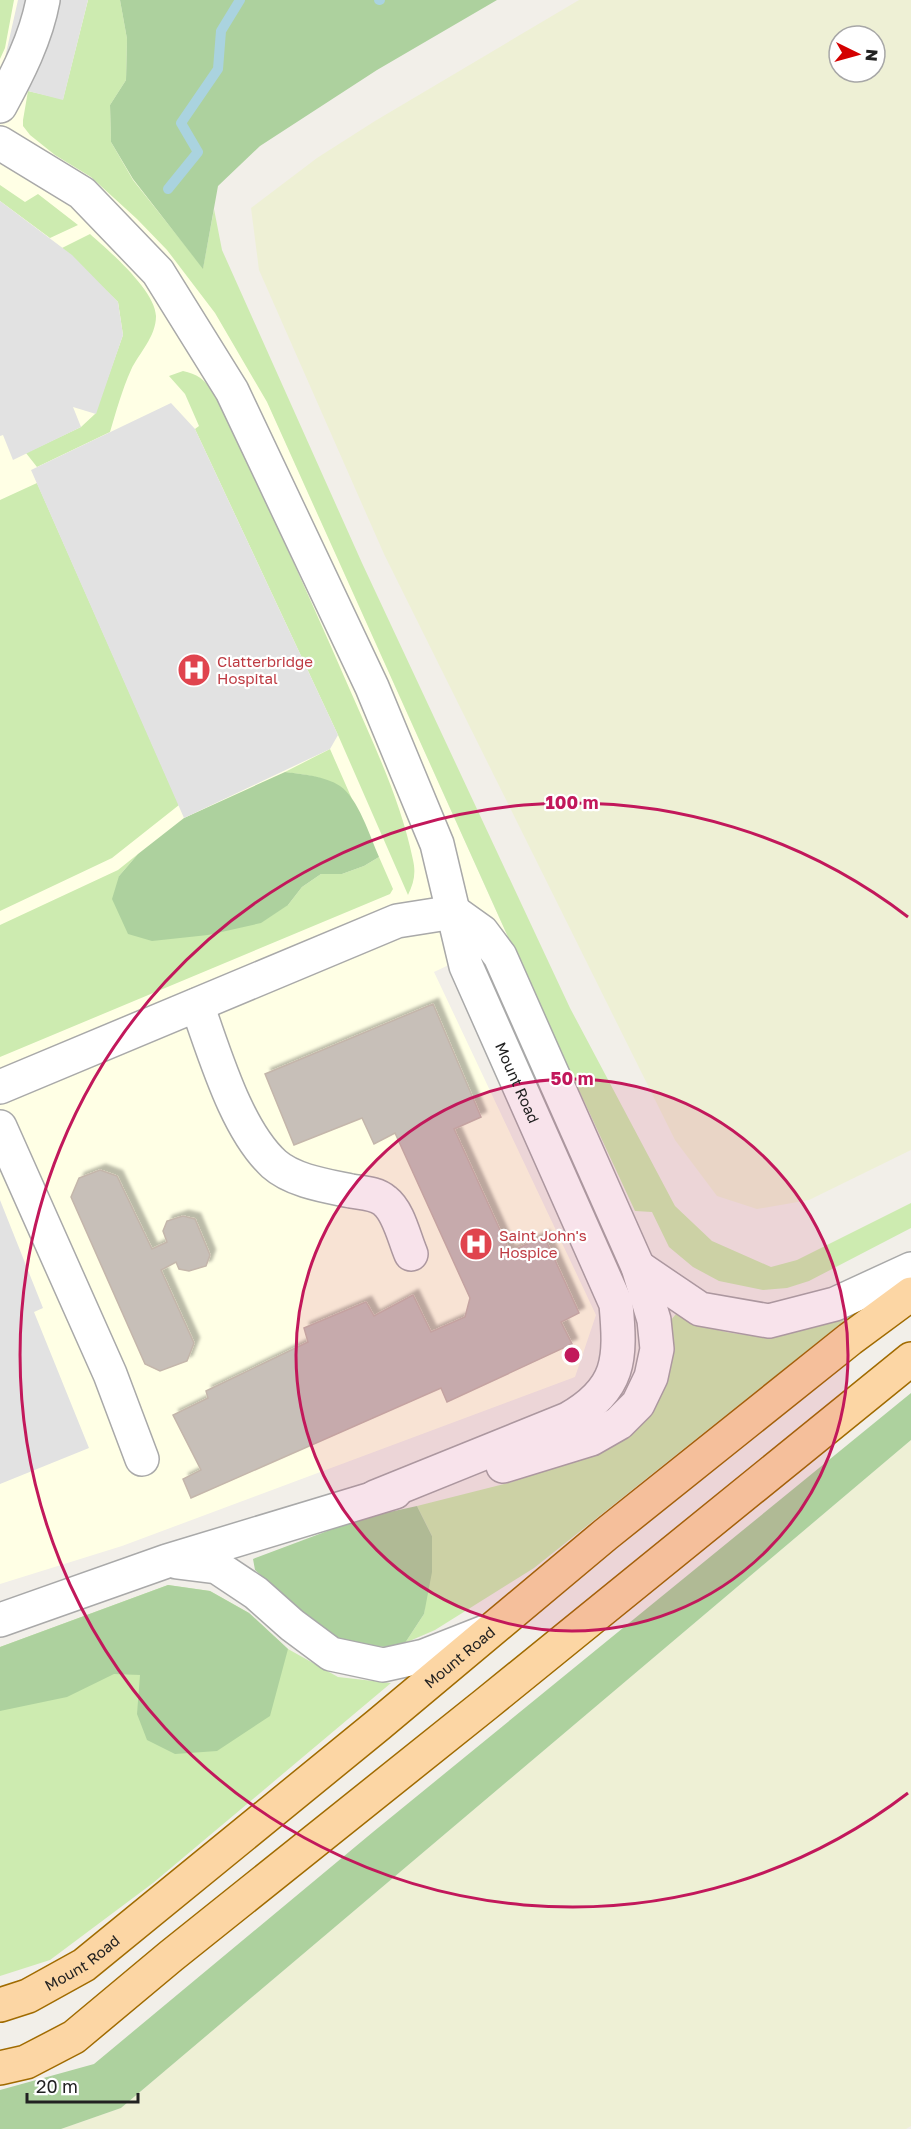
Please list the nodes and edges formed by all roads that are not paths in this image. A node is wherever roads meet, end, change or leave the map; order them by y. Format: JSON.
{"nodes":[{"id":1,"x":43,"y":0,"type":"edge"},
{"id":2,"x":0,"y":106,"type":"edge"},
{"id":3,"x":0,"y":143,"type":"edge"},
{"id":4,"x":454,"y":912,"type":"junction"},
{"id":5,"x":197,"y":1005,"type":"junction"},
{"id":6,"x":0,"y":1087,"type":"edge"},
{"id":7,"x":0,"y":1127,"type":"edge"},
{"id":8,"x":411,"y":1254,"type":"dead end"},
{"id":9,"x":638,"y":1267,"type":"junction"},
{"id":10,"x":911,"y":1269,"type":"edge"},
{"id":11,"x":911,"y":1294,"type":"edge"},
{"id":12,"x":911,"y":1359,"type":"edge"},
{"id":13,"x":142,"y":1459,"type":"dead end"},
{"id":14,"x":375,"y":1497,"type":"junction"},
{"id":15,"x":167,"y":1561,"type":"junction"},
{"id":16,"x":0,"y":1620,"type":"edge"},
{"id":17,"x":494,"y":1628,"type":"junction"},
{"id":18,"x":0,"y":2005,"type":"edge"},
{"id":19,"x":0,"y":2068,"type":"edge"}],
"edges":[{"from":1,"to":2,"type":"street"},
{"from":3,"to":4,"type":"street"},
{"from":4,"to":5,"type":"street"},
{"from":4,"to":9,"type":"street","name":"Mount Road"},
{"from":4,"to":14,"type":"street","name":"Mount Road"},
{"from":5,"to":6,"type":"street"},
{"from":5,"to":8,"type":"street"},
{"from":7,"to":13,"type":"street"},
{"from":9,"to":10,"type":"street"},
{"from":9,"to":14,"type":"street","name":"Mount Road"},
{"from":11,"to":17,"type":"main road","name":"Mount Road"},
{"from":12,"to":19,"type":"main road"},
{"from":14,"to":15,"type":"street","name":"Mount Road"},
{"from":15,"to":16,"type":"street","name":"Mount Road"},
{"from":15,"to":17,"type":"street"},
{"from":17,"to":18,"type":"main road","name":"Mount Road"}]}
